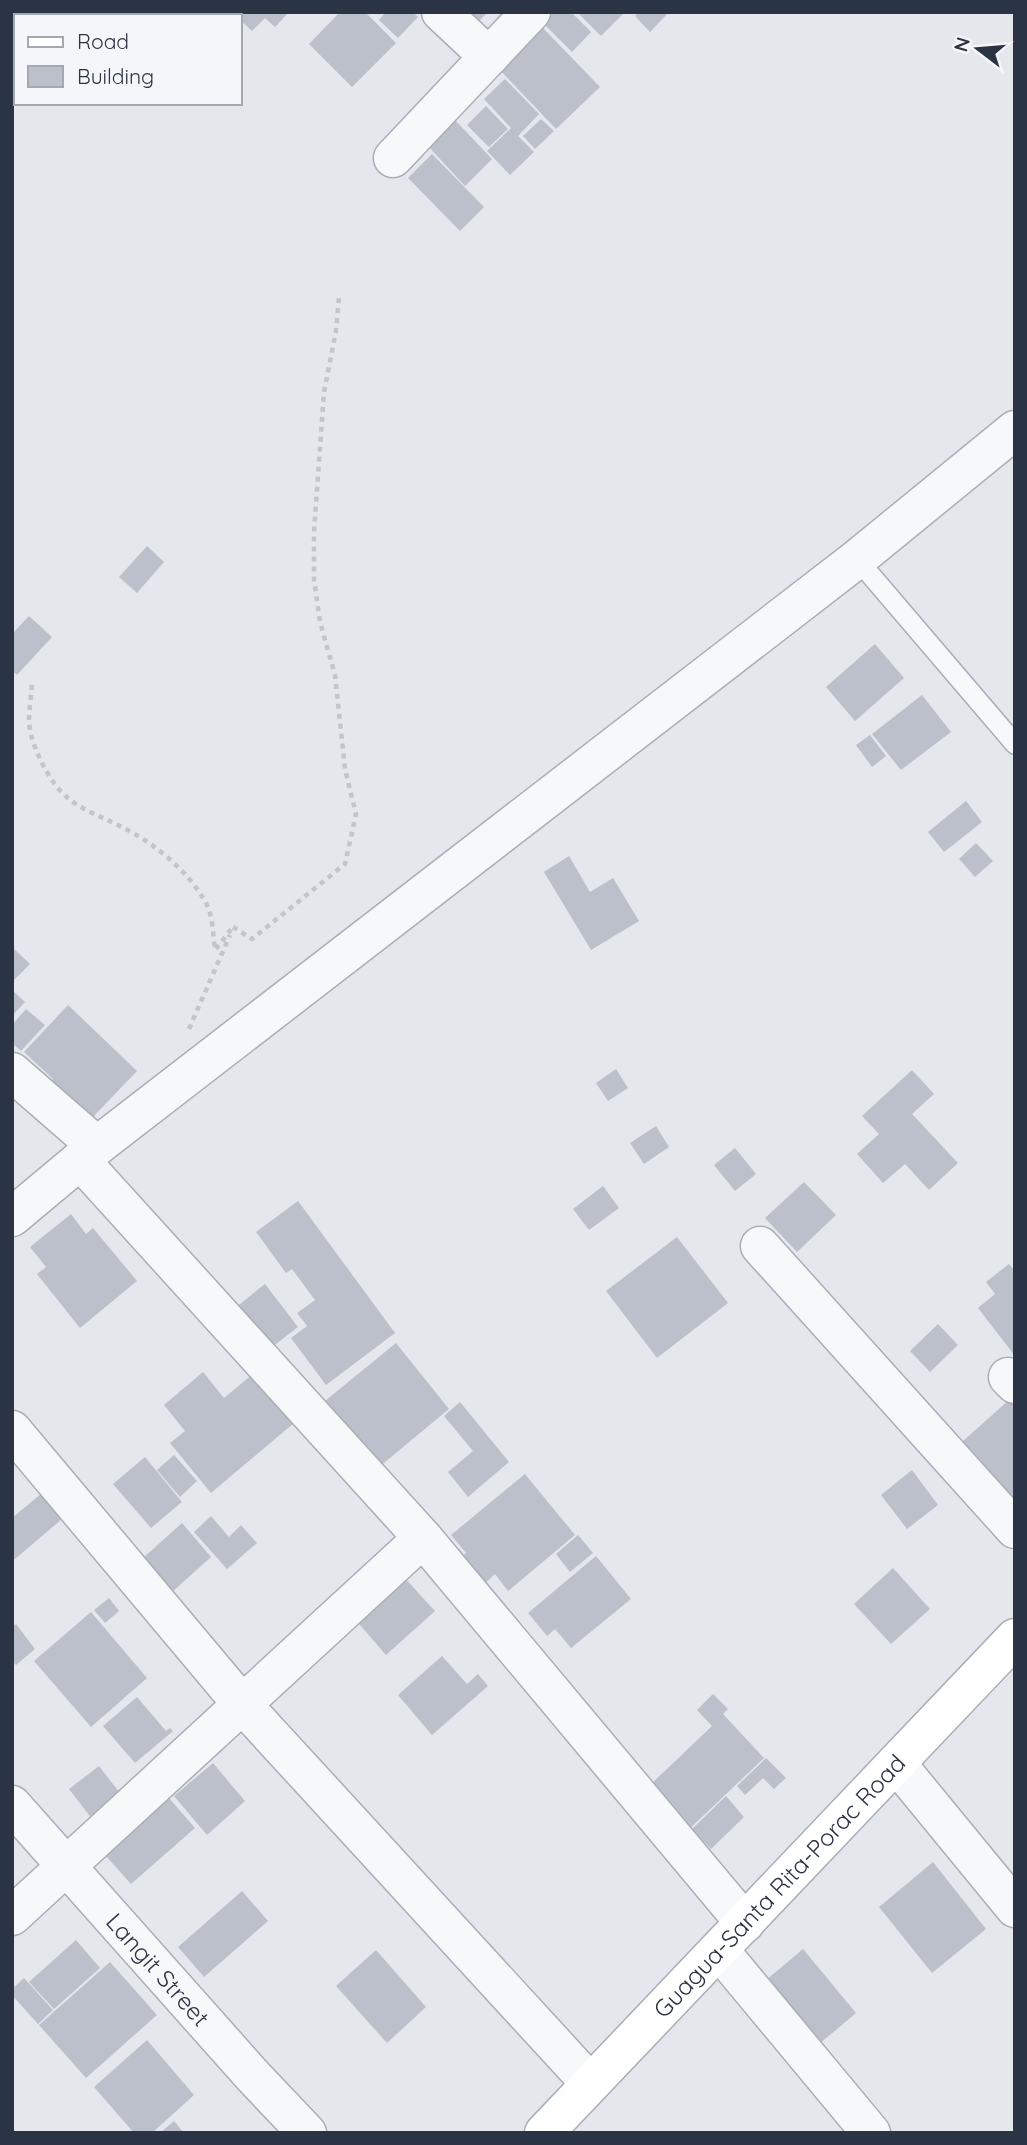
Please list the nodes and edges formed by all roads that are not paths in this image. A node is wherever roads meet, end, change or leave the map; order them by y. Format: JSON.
{"nodes":[{"id":1,"x":441,"y":12,"type":"edge"},
{"id":2,"x":531,"y":12,"type":"edge"},
{"id":3,"x":489,"y":57,"type":"junction"},
{"id":4,"x":393,"y":158,"type":"dead end"},
{"id":5,"x":1015,"y":430,"type":"edge"},
{"id":6,"x":857,"y":559,"type":"junction"},
{"id":7,"x":1015,"y":744,"type":"edge"},
{"id":8,"x":12,"y":1072,"type":"edge"},
{"id":9,"x":89,"y":1153,"type":"junction"},
{"id":10,"x":12,"y":1217,"type":"edge"},
{"id":11,"x":760,"y":1246,"type":"dead end"},
{"id":12,"x":12,"y":1430,"type":"edge"},
{"id":13,"x":1015,"y":1529,"type":"edge"},
{"id":14,"x":423,"y":1538,"type":"junction"},
{"id":15,"x":1015,"y":1638,"type":"edge"},
{"id":16,"x":242,"y":1704,"type":"junction"},
{"id":17,"x":896,"y":1763,"type":"junction"},
{"id":18,"x":12,"y":1805,"type":"edge"},
{"id":19,"x":68,"y":1865,"type":"junction"},
{"id":20,"x":1015,"y":1909,"type":"edge"},
{"id":21,"x":12,"y":1916,"type":"edge"},
{"id":22,"x":745,"y":1923,"type":"junction"},
{"id":23,"x":719,"y":1950,"type":"junction"},
{"id":24,"x":590,"y":2083,"type":"junction"},
{"id":25,"x":307,"y":2133,"type":"edge"},
{"id":26,"x":544,"y":2133,"type":"edge"},
{"id":27,"x":871,"y":2133,"type":"edge"}],
"edges":[{"from":1,"to":3,"type":"street"},
{"from":2,"to":3,"type":"street"},
{"from":3,"to":4,"type":"street"},
{"from":5,"to":6,"type":"street"},
{"from":6,"to":7,"type":"lane"},
{"from":6,"to":9,"type":"street"},
{"from":8,"to":9,"type":"street"},
{"from":9,"to":10,"type":"street"},
{"from":9,"to":14,"type":"street"},
{"from":11,"to":13,"type":"street"},
{"from":12,"to":16,"type":"street"},
{"from":14,"to":16,"type":"street"},
{"from":14,"to":22,"type":"street"},
{"from":15,"to":17,"type":"main road","name":"Guagua-Santa Rita-Porac Road"},
{"from":16,"to":19,"type":"street"},
{"from":16,"to":24,"type":"street"},
{"from":17,"to":20,"type":"street"},
{"from":17,"to":22,"type":"main road","name":"Guagua-Santa Rita-Porac Road"},
{"from":18,"to":19,"type":"street","name":"Langit Street"},
{"from":19,"to":21,"type":"street"},
{"from":19,"to":25,"type":"street","name":"Langit Street"},
{"from":22,"to":23,"type":"main road","name":"Guagua-Santa Rita-Porac Road"},
{"from":23,"to":24,"type":"main road","name":"Guagua-Santa Rita-Porac Road"},
{"from":23,"to":27,"type":"street"},
{"from":24,"to":26,"type":"main road","name":"Guagua-Santa Rita-Porac Road"}]}
